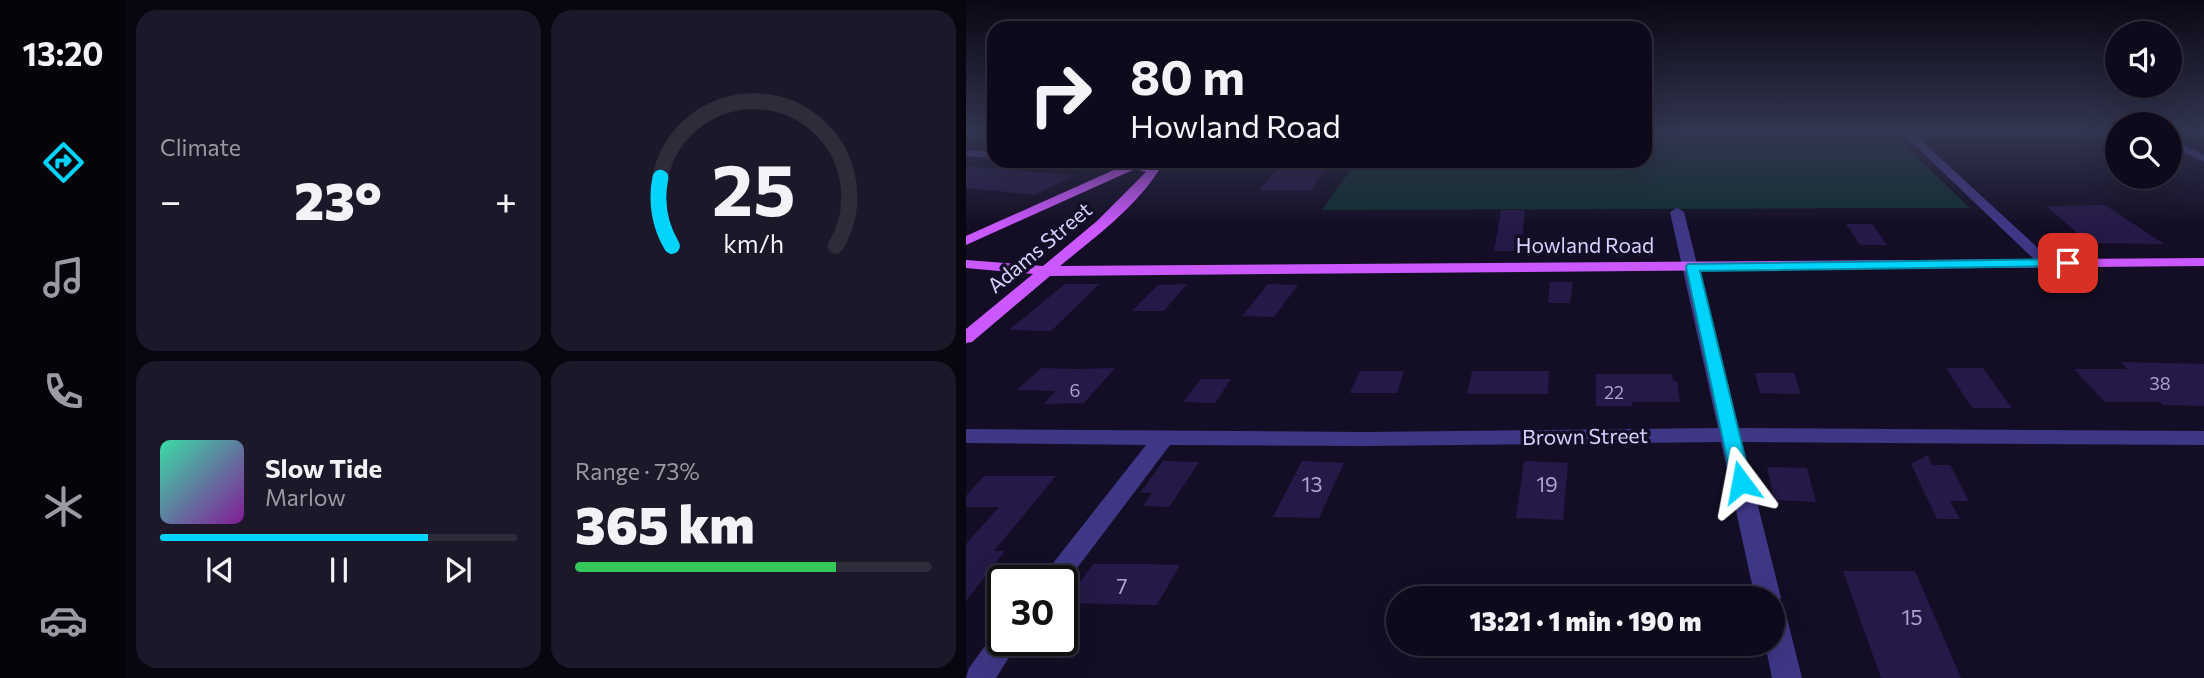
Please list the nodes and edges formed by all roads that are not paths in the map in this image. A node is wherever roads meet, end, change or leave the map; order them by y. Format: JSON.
{"nodes":[{"id":1,"x":1940,"y":164,"type":"edge"},
{"id":2,"x":1128,"y":168,"type":"edge"},
{"id":3,"x":1149,"y":168,"type":"edge"},
{"id":4,"x":1677,"y":212,"type":"dead end"},
{"id":5,"x":966,"y":241,"type":"edge"},
{"id":6,"x":2204,"y":262,"type":"edge"},
{"id":7,"x":2046,"y":263,"type":"junction"},
{"id":8,"x":966,"y":264,"type":"edge"},
{"id":9,"x":1692,"y":267,"type":"junction"},
{"id":10,"x":1047,"y":271,"type":"junction"},
{"id":11,"x":966,"y":338,"type":"edge"},
{"id":12,"x":1730,"y":435,"type":"junction"},
{"id":13,"x":966,"y":436,"type":"edge"},
{"id":14,"x":1165,"y":436,"type":"junction"},
{"id":15,"x":2204,"y":439,"type":"edge"},
{"id":16,"x":1064,"y":565,"type":"edge"},
{"id":17,"x":1765,"y":586,"type":"edge"},
{"id":18,"x":995,"y":656,"type":"edge"},
{"id":19,"x":1782,"y":656,"type":"edge"},
{"id":20,"x":979,"y":678,"type":"edge"},
{"id":21,"x":1787,"y":678,"type":"edge"}],
"edges":[{"from":1,"to":7,"type":"street"},
{"from":2,"to":5,"type":"main road"},
{"from":3,"to":10,"type":"main road","name":"Adams Street"},
{"from":4,"to":9,"type":"street"},
{"from":6,"to":7,"type":"main road","name":"Howland Road"},
{"from":7,"to":9,"type":"main road","name":"Howland Road"},
{"from":8,"to":10,"type":"main road","name":"Howland Road"},
{"from":9,"to":10,"type":"main road","name":"Howland Road"},
{"from":9,"to":12,"type":"street"},
{"from":10,"to":11,"type":"main road","name":"Adams Street"},
{"from":12,"to":14,"type":"street","name":"Brown Street"},
{"from":12,"to":15,"type":"street","name":"Brown Street"},
{"from":12,"to":17,"type":"street"},
{"from":13,"to":14,"type":"street","name":"Brown Street"},
{"from":14,"to":16,"type":"street"},
{"from":18,"to":20,"type":"street"},
{"from":19,"to":21,"type":"street"}]}
